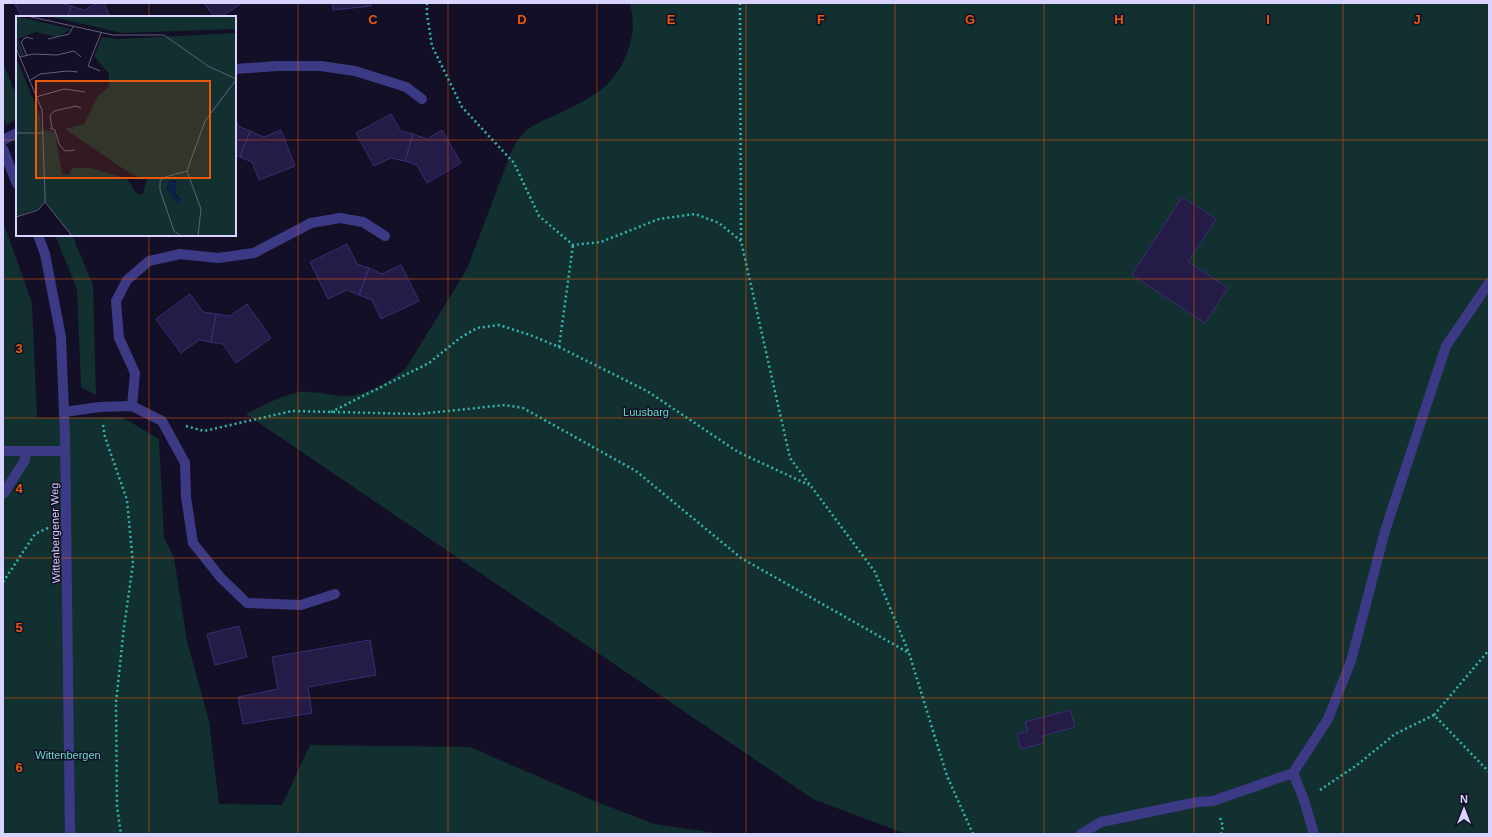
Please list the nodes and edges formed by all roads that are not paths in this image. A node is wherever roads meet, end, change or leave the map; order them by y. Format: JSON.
{"nodes":[{"id":1,"x":236,"y":69,"type":"edge"},
{"id":2,"x":422,"y":99,"type":"dead end"},
{"id":3,"x":16,"y":134,"type":"edge"},
{"id":4,"x":3,"y":140,"type":"edge"},
{"id":5,"x":3,"y":149,"type":"edge"},
{"id":6,"x":16,"y":182,"type":"edge"},
{"id":7,"x":38,"y":236,"type":"edge"},
{"id":8,"x":385,"y":236,"type":"dead end"},
{"id":9,"x":1489,"y":283,"type":"edge"},
{"id":10,"x":132,"y":406,"type":"junction"},
{"id":11,"x":64,"y":412,"type":"junction"},
{"id":12,"x":3,"y":451,"type":"edge"},
{"id":13,"x":25,"y":451,"type":"junction"},
{"id":14,"x":65,"y":451,"type":"junction"},
{"id":15,"x":4,"y":493,"type":"edge"},
{"id":16,"x":335,"y":594,"type":"dead end"},
{"id":17,"x":1293,"y":773,"type":"junction"},
{"id":18,"x":70,"y":834,"type":"edge"},
{"id":19,"x":1081,"y":834,"type":"edge"},
{"id":20,"x":1314,"y":834,"type":"edge"}],
"edges":[{"from":1,"to":2,"type":"street"},
{"from":3,"to":4,"type":"street"},
{"from":5,"to":6,"type":"street"},
{"from":7,"to":11,"type":"street","name":"Wittenbergener Weg"},
{"from":8,"to":10,"type":"street"},
{"from":9,"to":17,"type":"street"},
{"from":10,"to":11,"type":"street"},
{"from":10,"to":16,"type":"street"},
{"from":11,"to":14,"type":"street","name":"Wittenbergener Weg"},
{"from":12,"to":13,"type":"street"},
{"from":13,"to":14,"type":"street"},
{"from":13,"to":15,"type":"street"},
{"from":14,"to":18,"type":"street","name":"Wittenbergener Weg"},
{"from":17,"to":19,"type":"street"},
{"from":17,"to":20,"type":"street"}]}
